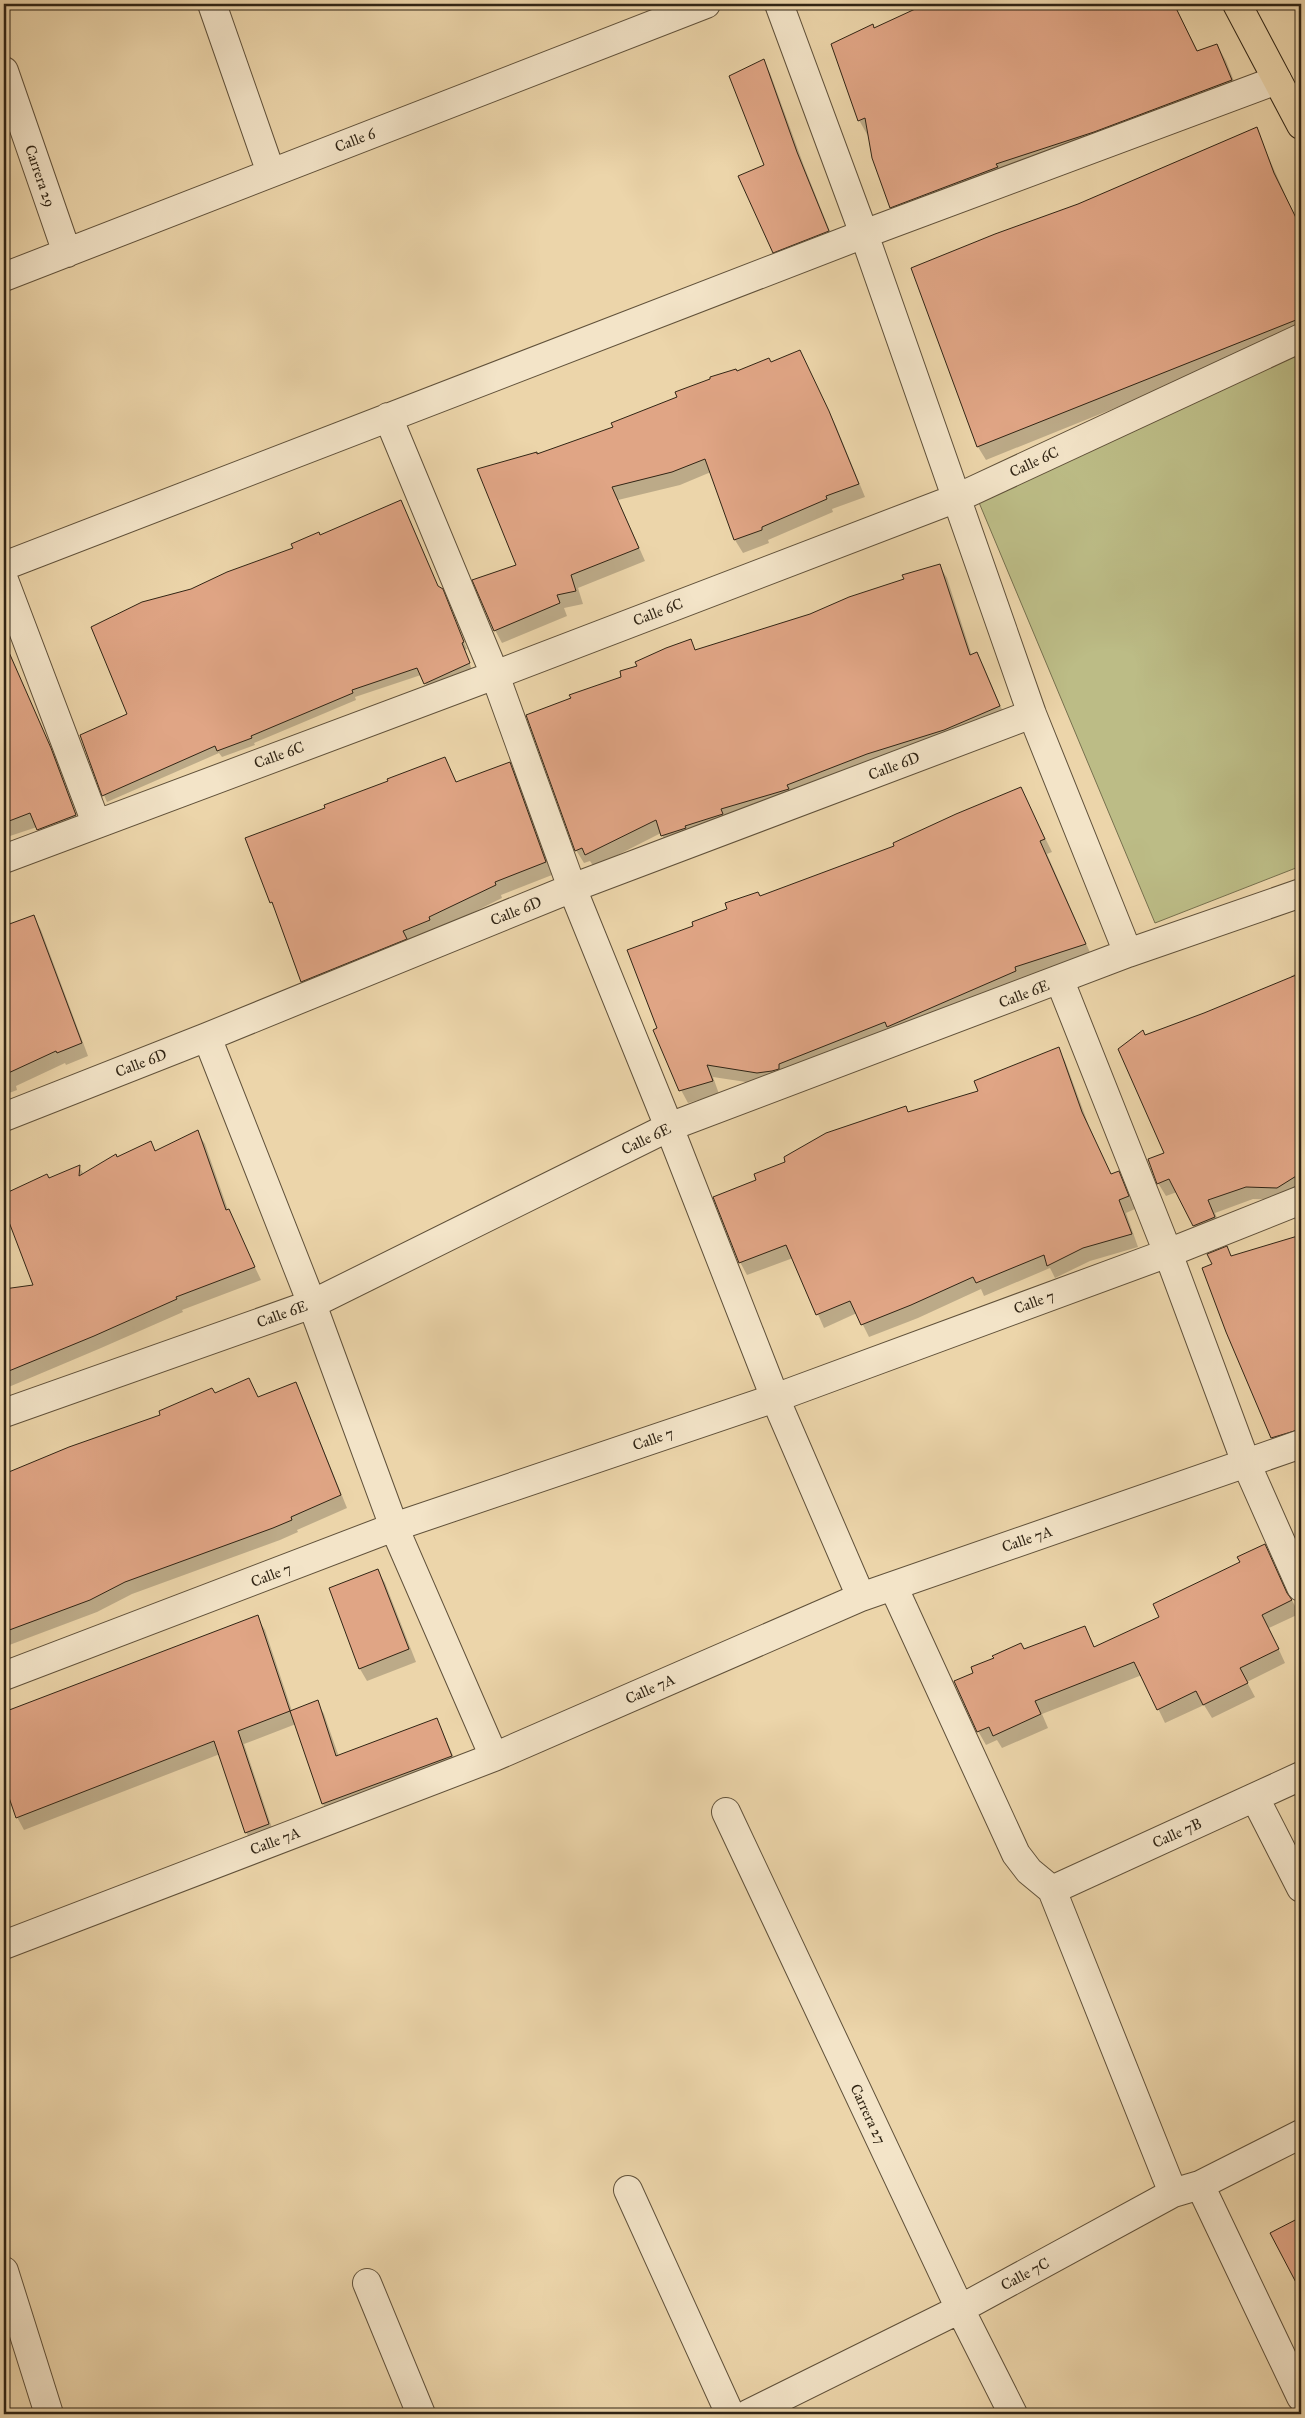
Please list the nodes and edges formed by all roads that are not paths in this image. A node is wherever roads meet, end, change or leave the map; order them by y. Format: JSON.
{"nodes":[{"id":1,"x":212,"y":4,"type":"edge"},
{"id":2,"x":706,"y":4,"type":"edge"},
{"id":3,"x":779,"y":4,"type":"edge"},
{"id":4,"x":1237,"y":4,"type":"edge"},
{"id":5,"x":4,"y":71,"type":"edge"},
{"id":6,"x":1277,"y":80,"type":"junction"},
{"id":7,"x":1301,"y":125,"type":"edge"},
{"id":8,"x":271,"y":173,"type":"junction"},
{"id":9,"x":864,"y":234,"type":"junction"},
{"id":10,"x":67,"y":253,"type":"junction"},
{"id":11,"x":4,"y":277,"type":"edge"},
{"id":12,"x":1301,"y":338,"type":"edge"},
{"id":13,"x":388,"y":416,"type":"junction"},
{"id":14,"x":957,"y":498,"type":"junction"},
{"id":15,"x":4,"y":566,"type":"edge"},
{"id":16,"x":4,"y":580,"type":"edge"},
{"id":17,"x":495,"y":675,"type":"junction"},
{"id":18,"x":1032,"y":714,"type":"junction"},
{"id":19,"x":96,"y":823,"type":"junction"},
{"id":20,"x":4,"y":859,"type":"edge"},
{"id":21,"x":572,"y":888,"type":"junction"},
{"id":22,"x":1301,"y":893,"type":"edge"},
{"id":23,"x":1128,"y":953,"type":"junction"},
{"id":24,"x":1060,"y":981,"type":"junction"},
{"id":25,"x":207,"y":1037,"type":"junction"},
{"id":26,"x":4,"y":1117,"type":"edge"},
{"id":27,"x":670,"y":1127,"type":"junction"},
{"id":28,"x":1301,"y":1200,"type":"edge"},
{"id":29,"x":1168,"y":1253,"type":"junction"},
{"id":30,"x":312,"y":1304,"type":"junction"},
{"id":31,"x":775,"y":1398,"type":"junction"},
{"id":32,"x":4,"y":1413,"type":"edge"},
{"id":33,"x":1301,"y":1444,"type":"edge"},
{"id":34,"x":1246,"y":1463,"type":"junction"},
{"id":35,"x":394,"y":1528,"type":"junction"},
{"id":36,"x":893,"y":1586,"type":"junction"},
{"id":37,"x":1301,"y":1586,"type":"edge"},
{"id":38,"x":861,"y":1597,"type":"junction"},
{"id":39,"x":4,"y":1676,"type":"edge"},
{"id":40,"x":494,"y":1757,"type":"junction"},
{"id":41,"x":1301,"y":1776,"type":"edge"},
{"id":42,"x":1255,"y":1798,"type":"junction"},
{"id":43,"x":726,"y":1812,"type":"dead end"},
{"id":44,"x":1301,"y":1888,"type":"edge"},
{"id":45,"x":1052,"y":1890,"type":"junction"},
{"id":46,"x":4,"y":1945,"type":"edge"},
{"id":47,"x":1301,"y":2134,"type":"edge"},
{"id":48,"x":1200,"y":2185,"type":"junction"},
{"id":49,"x":628,"y":2190,"type":"dead end"},
{"id":50,"x":1173,"y":2194,"type":"junction"},
{"id":51,"x":4,"y":2272,"type":"edge"},
{"id":52,"x":367,"y":2284,"type":"dead end"},
{"id":53,"x":960,"y":2309,"type":"junction"},
{"id":54,"x":1301,"y":2397,"type":"edge"},
{"id":55,"x":49,"y":2414,"type":"edge"},
{"id":56,"x":420,"y":2414,"type":"edge"},
{"id":57,"x":730,"y":2414,"type":"edge"},
{"id":58,"x":748,"y":2414,"type":"edge"},
{"id":59,"x":1013,"y":2414,"type":"edge"}],
"edges":[{"from":1,"to":8,"type":"street"},
{"from":2,"to":8,"type":"street","name":"Calle 6"},
{"from":3,"to":9,"type":"street"},
{"from":4,"to":6,"type":"main road"},
{"from":5,"to":10,"type":"street","name":"Carrera 29"},
{"from":6,"to":7,"type":"main road"},
{"from":6,"to":9,"type":"street"},
{"from":8,"to":10,"type":"street","name":"Calle 6"},
{"from":9,"to":13,"type":"street"},
{"from":9,"to":14,"type":"street"},
{"from":10,"to":11,"type":"street","name":"Calle 6"},
{"from":12,"to":14,"type":"street","name":"Calle 6C"},
{"from":13,"to":15,"type":"street"},
{"from":13,"to":17,"type":"street"},
{"from":14,"to":17,"type":"street","name":"Calle 6C"},
{"from":14,"to":18,"type":"street"},
{"from":16,"to":19,"type":"street"},
{"from":17,"to":19,"type":"street","name":"Calle 6C"},
{"from":17,"to":21,"type":"street"},
{"from":18,"to":21,"type":"street","name":"Calle 6D"},
{"from":18,"to":23,"type":"street"},
{"from":19,"to":20,"type":"street","name":"Calle 6C"},
{"from":21,"to":25,"type":"street","name":"Calle 6D"},
{"from":21,"to":27,"type":"street"},
{"from":22,"to":23,"type":"street","name":"Calle 6E"},
{"from":23,"to":24,"type":"street","name":"Calle 6E"},
{"from":24,"to":27,"type":"street","name":"Calle 6E"},
{"from":24,"to":29,"type":"street"},
{"from":25,"to":26,"type":"street","name":"Calle 6D"},
{"from":25,"to":30,"type":"street"},
{"from":27,"to":30,"type":"street","name":"Calle 6E"},
{"from":27,"to":31,"type":"street"},
{"from":28,"to":29,"type":"street","name":"Calle 7"},
{"from":29,"to":31,"type":"street","name":"Calle 7"},
{"from":29,"to":34,"type":"street"},
{"from":30,"to":32,"type":"street","name":"Calle 6E"},
{"from":30,"to":35,"type":"street"},
{"from":31,"to":35,"type":"street","name":"Calle 7"},
{"from":31,"to":38,"type":"street"},
{"from":33,"to":34,"type":"street","name":"Calle 7A"},
{"from":34,"to":36,"type":"street","name":"Calle 7A"},
{"from":34,"to":37,"type":"street"},
{"from":35,"to":39,"type":"street","name":"Calle 7"},
{"from":35,"to":40,"type":"street"},
{"from":36,"to":38,"type":"street","name":"Calle 7A"},
{"from":36,"to":45,"type":"street"},
{"from":38,"to":40,"type":"street","name":"Calle 7A"},
{"from":40,"to":46,"type":"street","name":"Calle 7A"},
{"from":41,"to":42,"type":"street","name":"Calle 7B"},
{"from":42,"to":44,"type":"street"},
{"from":42,"to":45,"type":"street","name":"Calle 7B"},
{"from":43,"to":53,"type":"street","name":"Carrera 27"},
{"from":45,"to":50,"type":"street"},
{"from":47,"to":48,"type":"street","name":"Calle 7C"},
{"from":48,"to":50,"type":"street","name":"Calle 7C"},
{"from":48,"to":54,"type":"street"},
{"from":49,"to":57,"type":"street"},
{"from":50,"to":53,"type":"street","name":"Calle 7C"},
{"from":51,"to":55,"type":"street"},
{"from":52,"to":56,"type":"street"},
{"from":53,"to":58,"type":"street","name":"Calle 7C"},
{"from":53,"to":59,"type":"street","name":"Carrera 27"}]}
